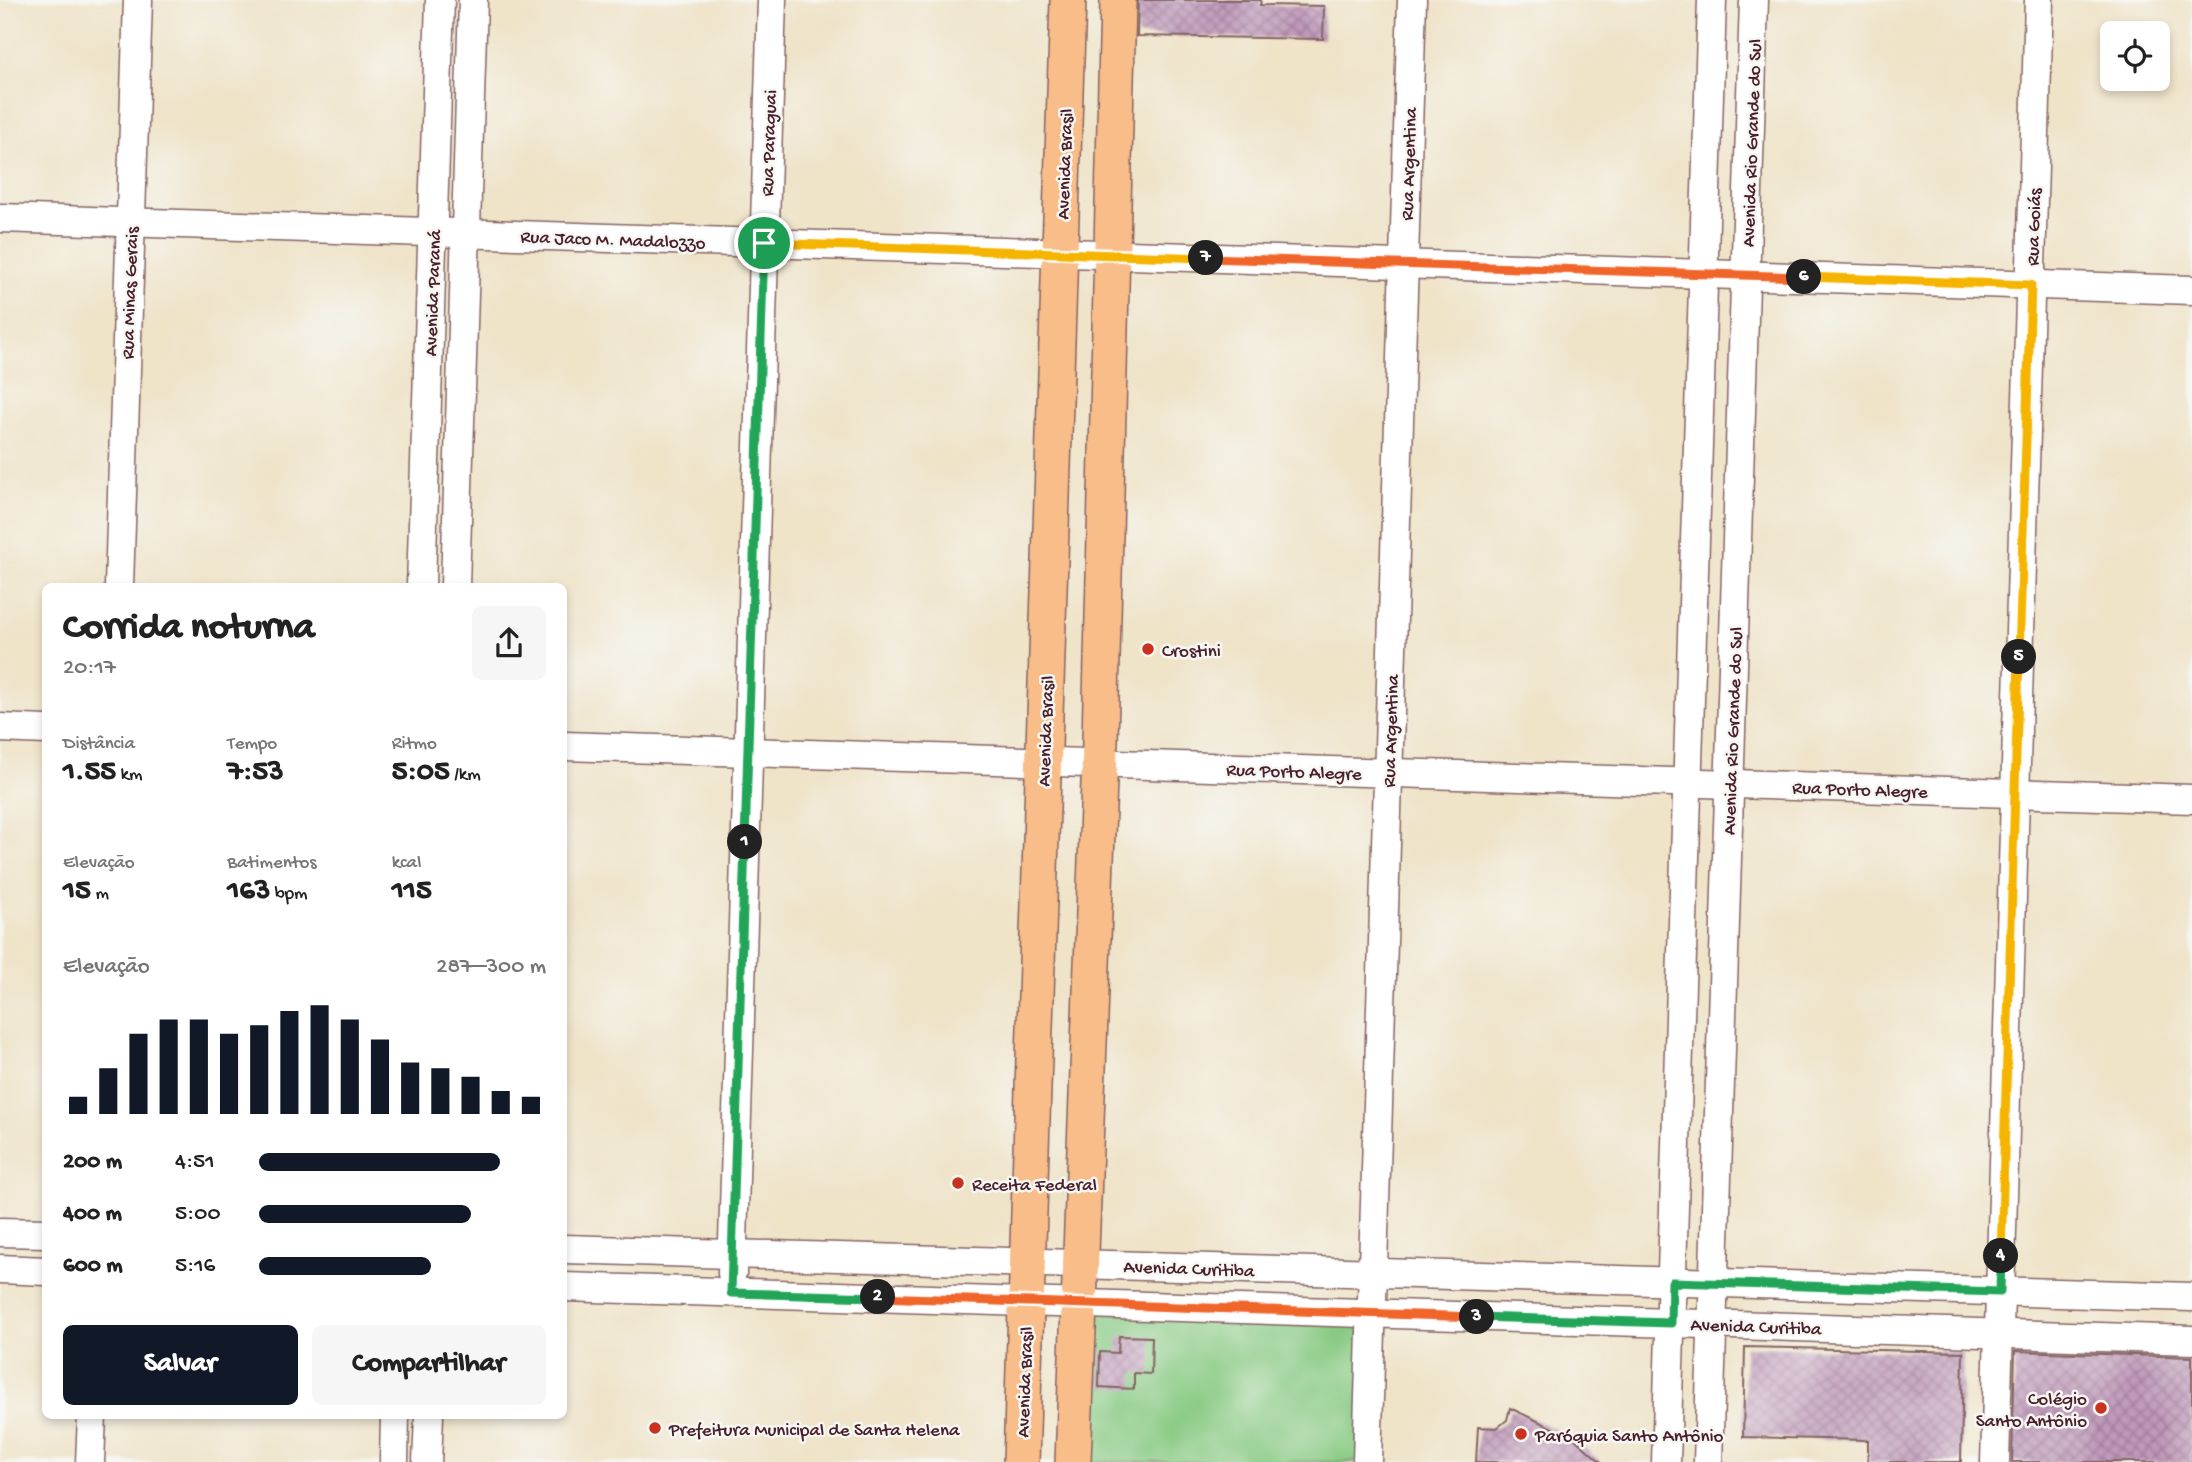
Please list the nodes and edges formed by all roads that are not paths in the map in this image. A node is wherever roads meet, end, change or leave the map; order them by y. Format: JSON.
{"nodes":[{"id":1,"x":138,"y":0,"type":"edge"},
{"id":2,"x":440,"y":0,"type":"edge"},
{"id":3,"x":473,"y":0,"type":"edge"},
{"id":4,"x":772,"y":0,"type":"edge"},
{"id":5,"x":1068,"y":0,"type":"edge"},
{"id":6,"x":1118,"y":0,"type":"edge"},
{"id":7,"x":1412,"y":0,"type":"edge"},
{"id":8,"x":1712,"y":0,"type":"edge"},
{"id":9,"x":1754,"y":0,"type":"edge"},
{"id":10,"x":2039,"y":0,"type":"edge"},
{"id":11,"x":0,"y":218,"type":"edge"},
{"id":12,"x":131,"y":222,"type":"junction"},
{"id":13,"x":433,"y":232,"type":"junction"},
{"id":14,"x":466,"y":233,"type":"junction"},
{"id":15,"x":764,"y":243,"type":"junction"},
{"id":16,"x":1060,"y":253,"type":"junction"},
{"id":17,"x":1112,"y":255,"type":"junction"},
{"id":18,"x":1404,"y":264,"type":"junction"},
{"id":19,"x":1703,"y":274,"type":"junction"},
{"id":20,"x":1746,"y":275,"type":"junction"},
{"id":21,"x":2031,"y":285,"type":"junction"},
{"id":22,"x":2192,"y":290,"type":"edge"},
{"id":23,"x":119,"y":583,"type":"edge"},
{"id":24,"x":421,"y":583,"type":"edge"},
{"id":25,"x":455,"y":583,"type":"edge"},
{"id":26,"x":0,"y":728,"type":"edge"},
{"id":27,"x":42,"y":730,"type":"edge"},
{"id":28,"x":567,"y":746,"type":"edge"},
{"id":29,"x":748,"y":752,"type":"junction"},
{"id":30,"x":1043,"y":762,"type":"junction"},
{"id":31,"x":1100,"y":764,"type":"junction"},
{"id":32,"x":1388,"y":773,"type":"junction"},
{"id":33,"x":1687,"y":783,"type":"junction"},
{"id":34,"x":1730,"y":784,"type":"junction"},
{"id":35,"x":2015,"y":793,"type":"junction"},
{"id":36,"x":2192,"y":799,"type":"edge"},
{"id":37,"x":0,"y":1232,"type":"edge"},
{"id":38,"x":42,"y":1233,"type":"edge"},
{"id":39,"x":567,"y":1249,"type":"edge"},
{"id":40,"x":732,"y":1254,"type":"junction"},
{"id":41,"x":1027,"y":1263,"type":"junction"},
{"id":42,"x":1081,"y":1264,"type":"junction"},
{"id":43,"x":0,"y":1269,"type":"edge"},
{"id":44,"x":42,"y":1271,"type":"edge"},
{"id":45,"x":1373,"y":1273,"type":"junction"},
{"id":46,"x":1672,"y":1282,"type":"junction"},
{"id":47,"x":1714,"y":1283,"type":"junction"},
{"id":48,"x":567,"y":1287,"type":"edge"},
{"id":49,"x":2000,"y":1292,"type":"junction"},
{"id":50,"x":731,"y":1293,"type":"junction"},
{"id":51,"x":2192,"y":1297,"type":"edge"},
{"id":52,"x":1026,"y":1302,"type":"junction"},
{"id":53,"x":1079,"y":1304,"type":"junction"},
{"id":54,"x":1371,"y":1313,"type":"junction"},
{"id":55,"x":1671,"y":1323,"type":"junction"},
{"id":56,"x":1713,"y":1324,"type":"junction"},
{"id":57,"x":1998,"y":1333,"type":"junction"},
{"id":58,"x":2192,"y":1340,"type":"edge"},
{"id":59,"x":92,"y":1419,"type":"edge"},
{"id":60,"x":394,"y":1439,"type":"edge"},
{"id":61,"x":428,"y":1439,"type":"edge"},
{"id":62,"x":90,"y":1462,"type":"edge"},
{"id":63,"x":1021,"y":1462,"type":"edge"},
{"id":64,"x":1073,"y":1462,"type":"edge"},
{"id":65,"x":1367,"y":1462,"type":"edge"},
{"id":66,"x":1666,"y":1462,"type":"edge"},
{"id":67,"x":1708,"y":1462,"type":"edge"},
{"id":68,"x":1995,"y":1462,"type":"edge"}],
"edges":[{"from":1,"to":12,"type":"street","name":"Rua Minas Gerais"},
{"from":2,"to":13,"type":"street","name":"Avenida Paraná"},
{"from":3,"to":14,"type":"street","name":"Avenida Paraná"},
{"from":4,"to":15,"type":"street","name":"Rua Paraguai"},
{"from":5,"to":16,"type":"main road","name":"Avenida Brasil"},
{"from":6,"to":17,"type":"main road"},
{"from":7,"to":18,"type":"street","name":"Rua Argentina"},
{"from":8,"to":19,"type":"street"},
{"from":9,"to":20,"type":"street","name":"Avenida Rio Grande do Sul"},
{"from":10,"to":21,"type":"street","name":"Rua Goiás"},
{"from":11,"to":12,"type":"street","name":"Rua Jaco M. Madalozzo"},
{"from":12,"to":13,"type":"street","name":"Rua Jaco M. Madalozzo"},
{"from":12,"to":23,"type":"street","name":"Rua Minas Gerais"},
{"from":13,"to":14,"type":"street","name":"Rua Jaco M. Madalozzo"},
{"from":13,"to":24,"type":"street","name":"Avenida Paraná"},
{"from":14,"to":15,"type":"street","name":"Rua Jaco M. Madalozzo"},
{"from":14,"to":25,"type":"street","name":"Avenida Paraná"},
{"from":15,"to":16,"type":"street","name":"Rua Jaco M. Madalozzo"},
{"from":15,"to":29,"type":"street","name":"Rua Paraguai"},
{"from":16,"to":17,"type":"street","name":"Rua Jaco M. Madalozzo"},
{"from":16,"to":30,"type":"main road","name":"Avenida Brasil"},
{"from":17,"to":18,"type":"street","name":"Rua Jaco M. Madalozzo"},
{"from":17,"to":31,"type":"main road"},
{"from":18,"to":19,"type":"street","name":"Rua Jaco M. Madalozzo"},
{"from":18,"to":32,"type":"street","name":"Rua Argentina"},
{"from":19,"to":20,"type":"street","name":"Rua Jaco M. Madalozzo"},
{"from":19,"to":33,"type":"street"},
{"from":20,"to":21,"type":"street","name":"Rua Jaco M. Madalozzo"},
{"from":20,"to":34,"type":"street","name":"Avenida Rio Grande do Sul"},
{"from":21,"to":22,"type":"street","name":"Rua Jaco M. Madalozzo"},
{"from":21,"to":35,"type":"street","name":"Rua Goiás"},
{"from":26,"to":27,"type":"street"},
{"from":28,"to":29,"type":"street","name":"Rua Porto Alegre"},
{"from":29,"to":30,"type":"street","name":"Rua Porto Alegre"},
{"from":29,"to":40,"type":"street","name":"Rua Paraguai"},
{"from":30,"to":31,"type":"street","name":"Rua Porto Alegre"},
{"from":30,"to":41,"type":"main road","name":"Avenida Brasil"},
{"from":31,"to":32,"type":"street","name":"Rua Porto Alegre"},
{"from":31,"to":42,"type":"main road"},
{"from":32,"to":33,"type":"street","name":"Rua Porto Alegre"},
{"from":32,"to":45,"type":"street","name":"Rua Argentina"},
{"from":33,"to":34,"type":"street","name":"Rua Porto Alegre"},
{"from":33,"to":46,"type":"street"},
{"from":34,"to":35,"type":"street","name":"Rua Porto Alegre"},
{"from":34,"to":47,"type":"street","name":"Avenida Rio Grande do Sul"},
{"from":35,"to":36,"type":"street","name":"Rua Porto Alegre"},
{"from":35,"to":49,"type":"street","name":"Rua Goiás"},
{"from":37,"to":38,"type":"street"},
{"from":39,"to":40,"type":"street","name":"Avenida Curitiba"},
{"from":40,"to":41,"type":"street","name":"Avenida Curitiba"},
{"from":40,"to":50,"type":"street","name":"Rua Paraguai"},
{"from":41,"to":42,"type":"street","name":"Avenida Curitiba"},
{"from":41,"to":52,"type":"main road","name":"Avenida Brasil"},
{"from":42,"to":45,"type":"street","name":"Avenida Curitiba"},
{"from":42,"to":53,"type":"main road"},
{"from":43,"to":44,"type":"street"},
{"from":45,"to":46,"type":"street","name":"Avenida Curitiba"},
{"from":45,"to":54,"type":"street","name":"Rua Argentina"},
{"from":46,"to":47,"type":"street","name":"Avenida Curitiba"},
{"from":46,"to":55,"type":"street"},
{"from":47,"to":49,"type":"street","name":"Avenida Curitiba"},
{"from":47,"to":56,"type":"street","name":"Avenida Rio Grande do Sul"},
{"from":48,"to":50,"type":"street","name":"Avenida Curitiba"},
{"from":49,"to":51,"type":"street","name":"Avenida Curitiba"},
{"from":49,"to":57,"type":"street","name":"Rua Goiás"},
{"from":50,"to":52,"type":"street","name":"Avenida Curitiba"},
{"from":52,"to":53,"type":"street","name":"Avenida Curitiba"},
{"from":52,"to":63,"type":"main road","name":"Avenida Brasil"},
{"from":53,"to":54,"type":"street","name":"Avenida Curitiba"},
{"from":53,"to":64,"type":"main road"},
{"from":54,"to":55,"type":"street","name":"Avenida Curitiba"},
{"from":54,"to":65,"type":"street","name":"Rua Argentina"},
{"from":55,"to":56,"type":"street","name":"Avenida Curitiba"},
{"from":55,"to":66,"type":"street"},
{"from":56,"to":57,"type":"street","name":"Avenida Curitiba"},
{"from":56,"to":67,"type":"street","name":"Avenida Rio Grande do Sul"},
{"from":57,"to":58,"type":"street","name":"Avenida Curitiba"},
{"from":57,"to":68,"type":"street","name":"Rua Goiás"},
{"from":59,"to":62,"type":"street"},
{"from":60,"to":61,"type":"street"}]}
